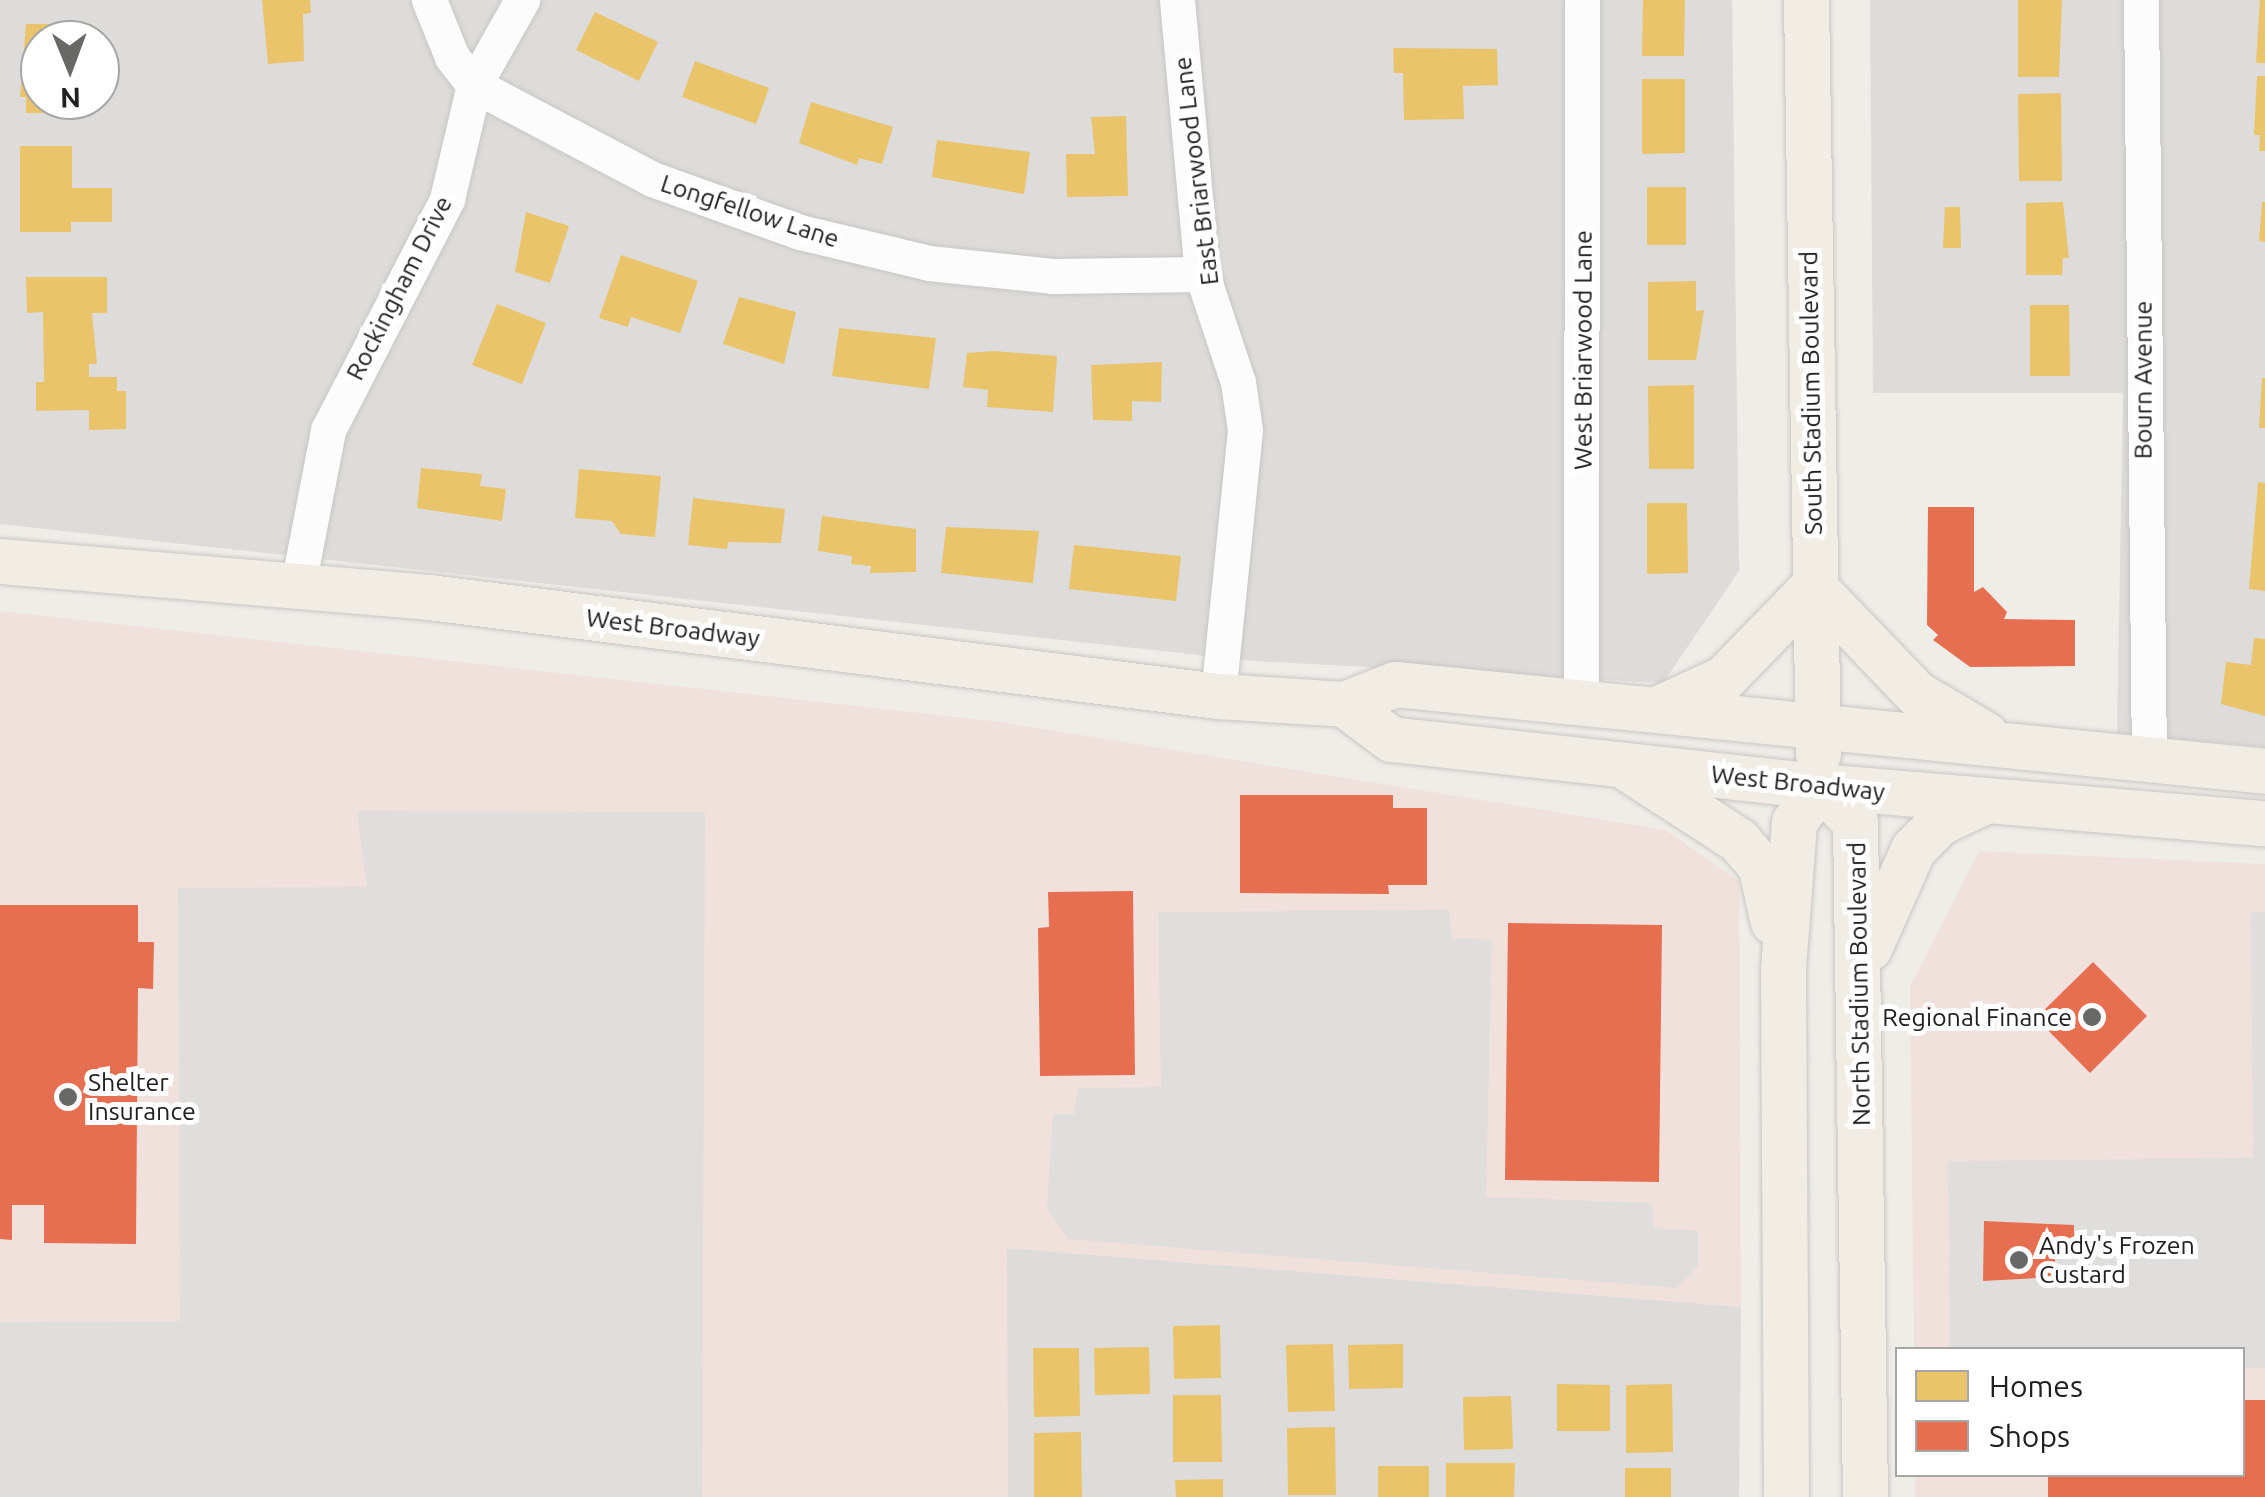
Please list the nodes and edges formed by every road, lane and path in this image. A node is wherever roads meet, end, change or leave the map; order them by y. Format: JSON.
{"nodes":[{"id":1,"x":429,"y":0,"type":"edge"},
{"id":2,"x":522,"y":0,"type":"edge"},
{"id":3,"x":1177,"y":0,"type":"edge"},
{"id":4,"x":1582,"y":0,"type":"edge"},
{"id":5,"x":1806,"y":0,"type":"edge"},
{"id":6,"x":2141,"y":0,"type":"edge"},
{"id":7,"x":474,"y":85,"type":"junction"},
{"id":8,"x":1202,"y":274,"type":"junction"},
{"id":9,"x":0,"y":561,"type":"edge"},
{"id":10,"x":298,"y":585,"type":"junction"},
{"id":11,"x":1813,"y":586,"type":"junction"},
{"id":12,"x":1218,"y":696,"type":"junction"},
{"id":13,"x":1581,"y":701,"type":"junction"},
{"id":14,"x":1344,"y":704,"type":"junction"},
{"id":15,"x":1657,"y":709,"type":"junction"},
{"id":16,"x":1816,"y":726,"type":"junction"},
{"id":17,"x":2005,"y":744,"type":"junction"},
{"id":18,"x":2149,"y":759,"type":"junction"},
{"id":19,"x":1615,"y":762,"type":"junction"},
{"id":20,"x":2265,"y":771,"type":"edge"},
{"id":21,"x":1820,"y":786,"type":"junction"},
{"id":22,"x":1984,"y":801,"type":"junction"},
{"id":23,"x":2265,"y":823,"type":"edge"},
{"id":24,"x":1783,"y":968,"type":"junction"},
{"id":25,"x":1862,"y":979,"type":"junction"},
{"id":26,"x":1786,"y":1497,"type":"edge"},
{"id":27,"x":1865,"y":1497,"type":"edge"}],
"edges":[{"from":1,"to":7,"type":"street","name":"Longfellow Lane"},
{"from":2,"to":7,"type":"street","name":"Rockingham Drive"},
{"from":3,"to":8,"type":"street","name":"East Briarwood Lane"},
{"from":4,"to":13,"type":"street","name":"West Briarwood Lane"},
{"from":5,"to":11,"type":"main road","name":"South Stadium Boulevard"},
{"from":6,"to":18,"type":"street","name":"Bourn Avenue"},
{"from":7,"to":8,"type":"street","name":"Longfellow Lane"},
{"from":7,"to":10,"type":"street","name":"Rockingham Drive"},
{"from":8,"to":12,"type":"street","name":"East Briarwood Lane"},
{"from":9,"to":10,"type":"main road","name":"West Broadway"},
{"from":10,"to":12,"type":"main road","name":"West Broadway"},
{"from":11,"to":15,"type":"main road"},
{"from":11,"to":16,"type":"main road","name":"South Stadium Boulevard"},
{"from":11,"to":17,"type":"main road"},
{"from":12,"to":14,"type":"main road","name":"West Broadway"},
{"from":13,"to":14,"type":"main road","name":"West Broadway"},
{"from":13,"to":15,"type":"main road","name":"West Broadway"},
{"from":14,"to":19,"type":"main road","name":"West Broadway"},
{"from":15,"to":16,"type":"main road","name":"West Broadway"},
{"from":16,"to":17,"type":"main road","name":"West Broadway"},
{"from":16,"to":21,"type":"main road","name":"South Stadium Boulevard"},
{"from":17,"to":18,"type":"main road","name":"West Broadway"},
{"from":18,"to":20,"type":"main road","name":"West Broadway"},
{"from":19,"to":21,"type":"main road","name":"West Broadway"},
{"from":19,"to":24,"type":"main road"},
{"from":21,"to":22,"type":"main road","name":"West Broadway"},
{"from":21,"to":24,"type":"main road"},
{"from":21,"to":25,"type":"main road","name":"North Stadium Boulevard"},
{"from":22,"to":23,"type":"main road","name":"West Broadway"},
{"from":22,"to":25,"type":"main road"},
{"from":24,"to":26,"type":"main road"},
{"from":25,"to":27,"type":"main road","name":"North Stadium Boulevard"}]}
